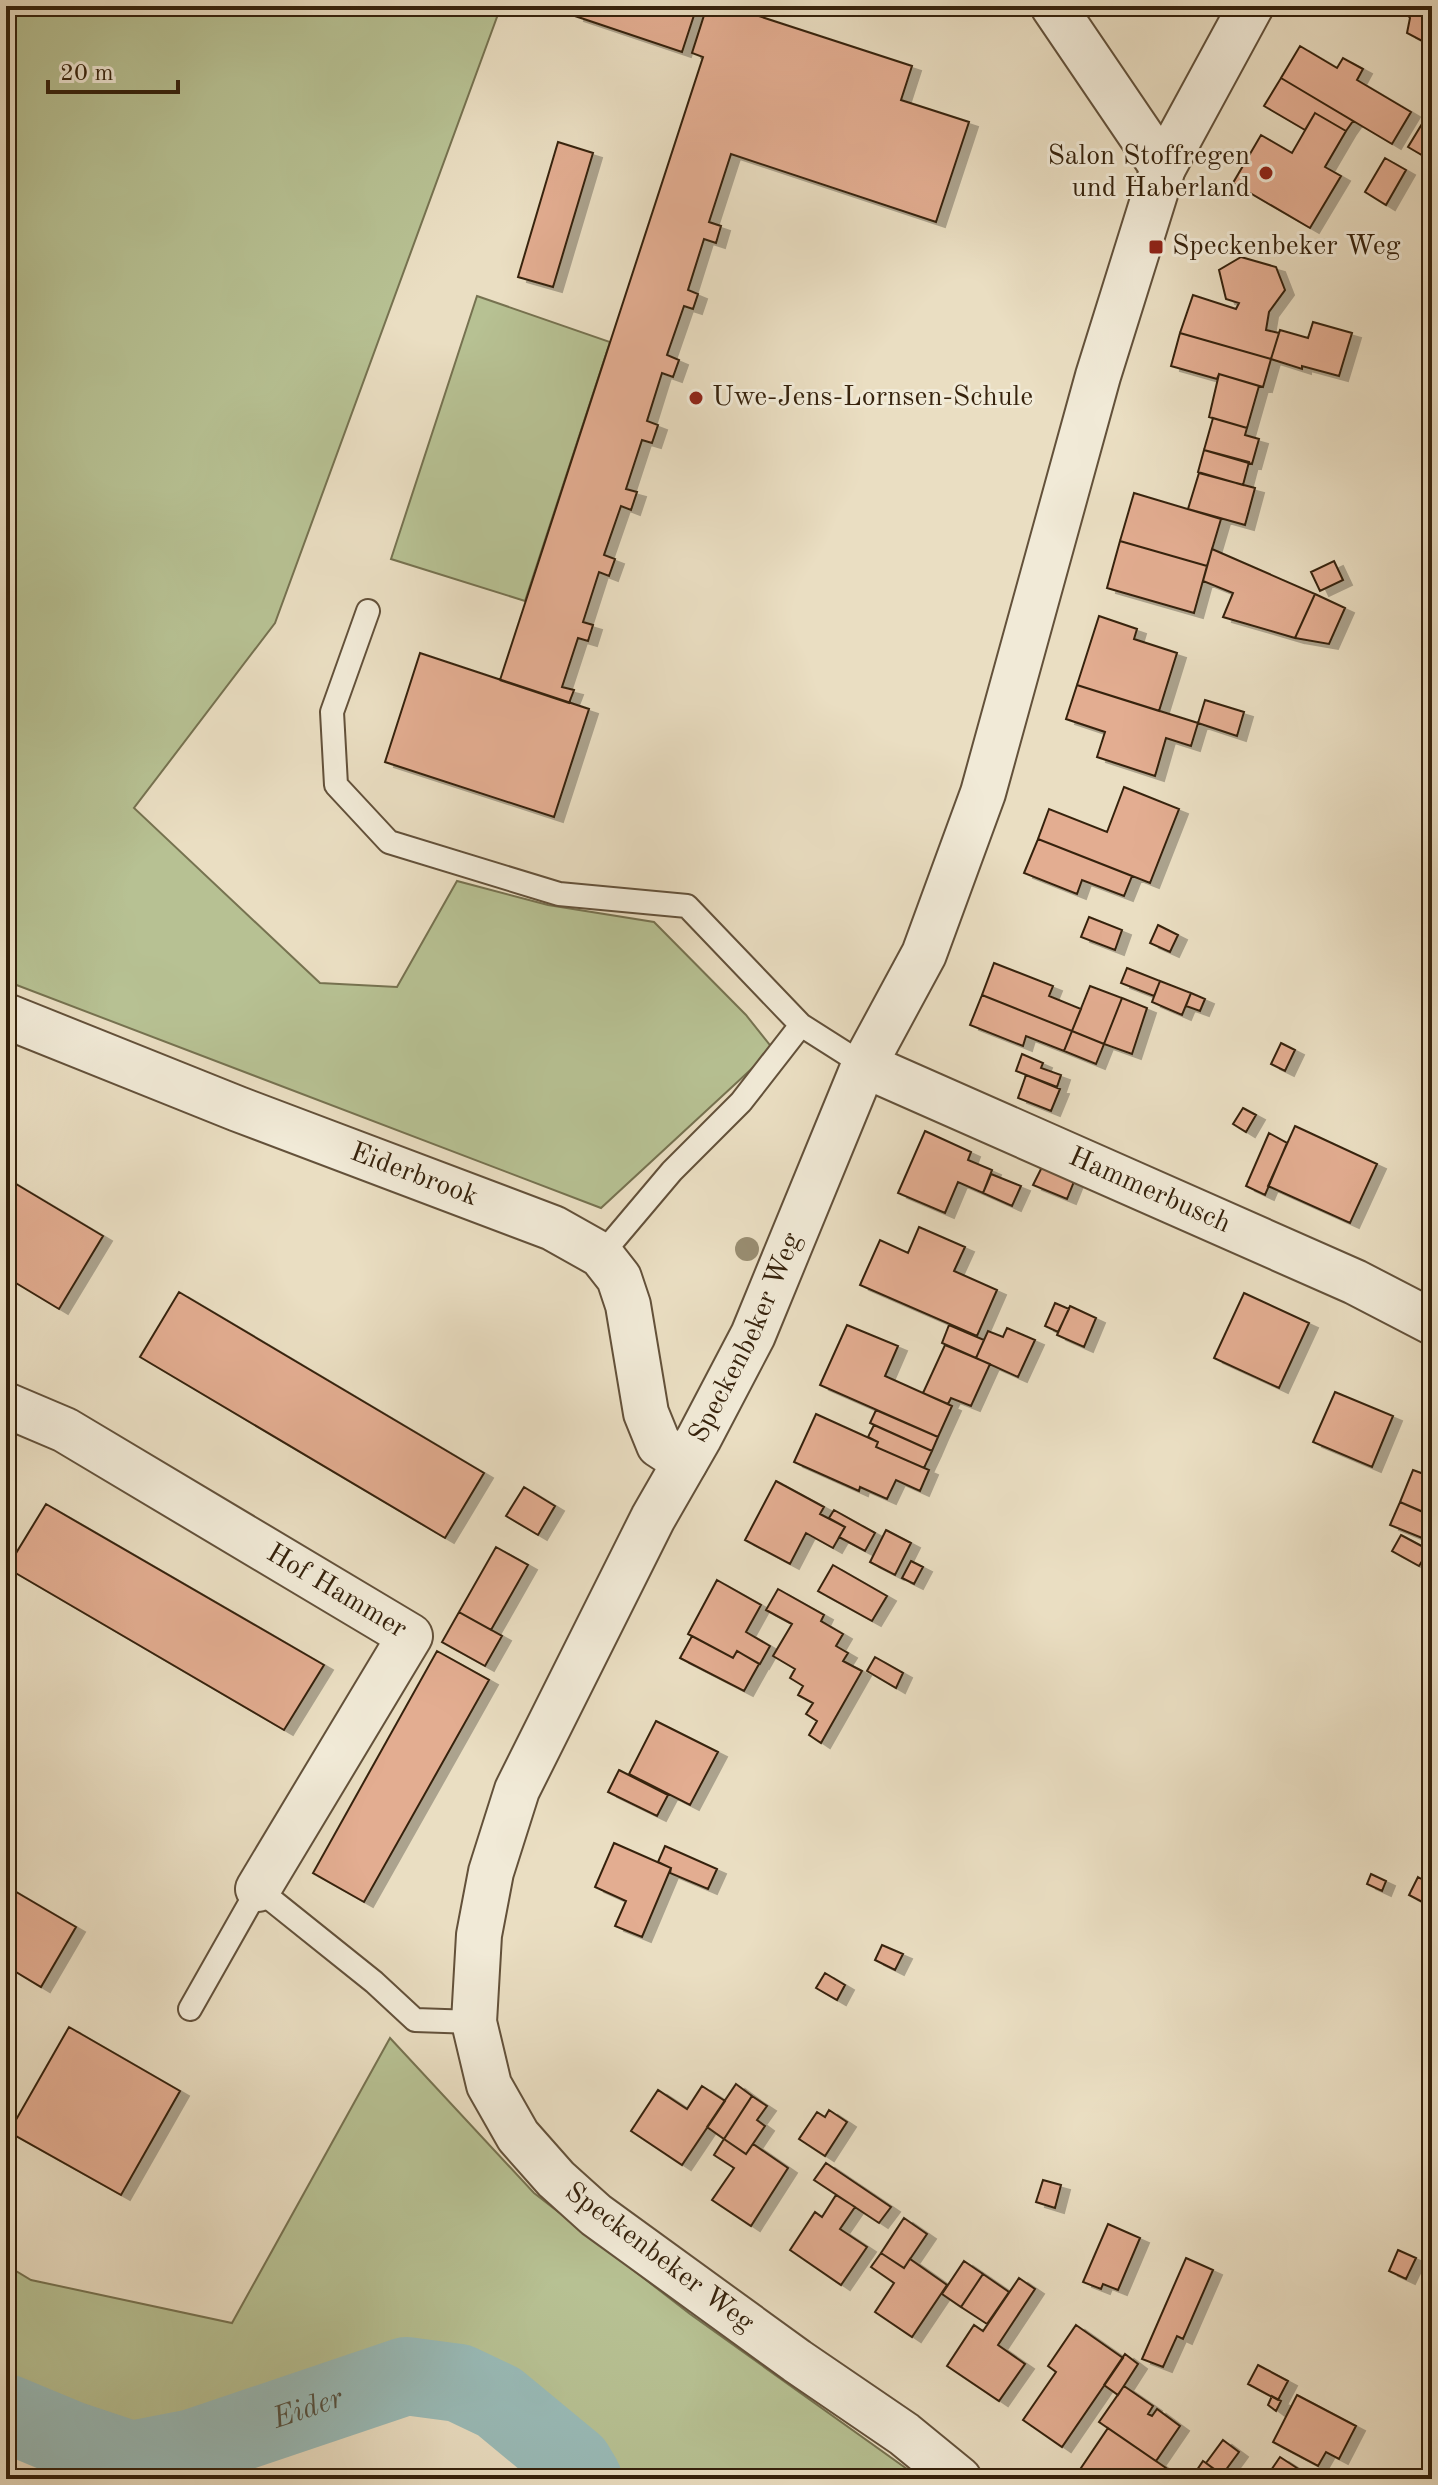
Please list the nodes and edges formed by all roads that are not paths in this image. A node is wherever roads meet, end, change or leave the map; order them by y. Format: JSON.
{"nodes":[{"id":1,"x":1053,"y":6,"type":"edge"},
{"id":2,"x":1251,"y":6,"type":"edge"},
{"id":3,"x":1163,"y":168,"type":"junction"},
{"id":4,"x":368,"y":611,"type":"dead end"},
{"id":5,"x":6,"y":1016,"type":"edge"},
{"id":6,"x":801,"y":1025,"type":"junction"},
{"id":7,"x":864,"y":1065,"type":"junction"},
{"id":8,"x":601,"y":1255,"type":"junction"},
{"id":9,"x":1432,"y":1322,"type":"edge"},
{"id":10,"x":6,"y":1405,"type":"edge"},
{"id":11,"x":685,"y":1462,"type":"junction"},
{"id":12,"x":258,"y":1889,"type":"junction"},
{"id":13,"x":190,"y":2009,"type":"dead end"},
{"id":14,"x":474,"y":2022,"type":"junction"},
{"id":15,"x":959,"y":2479,"type":"edge"}],
"edges":[{"from":1,"to":3,"type":"street"},
{"from":2,"to":3,"type":"street","name":"Speckenbeker Weg"},
{"from":3,"to":7,"type":"street","name":"Speckenbeker Weg"},
{"from":4,"to":6,"type":"lane"},
{"from":5,"to":8,"type":"street","name":"Eiderbrook"},
{"from":6,"to":7,"type":"lane"},
{"from":6,"to":8,"type":"lane"},
{"from":7,"to":9,"type":"street","name":"Hammerbusch"},
{"from":7,"to":11,"type":"street","name":"Speckenbeker Weg"},
{"from":8,"to":11,"type":"street","name":"Eiderbrook"},
{"from":10,"to":12,"type":"street","name":"Hof Hammer"},
{"from":11,"to":14,"type":"street","name":"Speckenbeker Weg"},
{"from":12,"to":13,"type":"lane"},
{"from":12,"to":14,"type":"lane"},
{"from":14,"to":15,"type":"street","name":"Speckenbeker Weg"}]}
